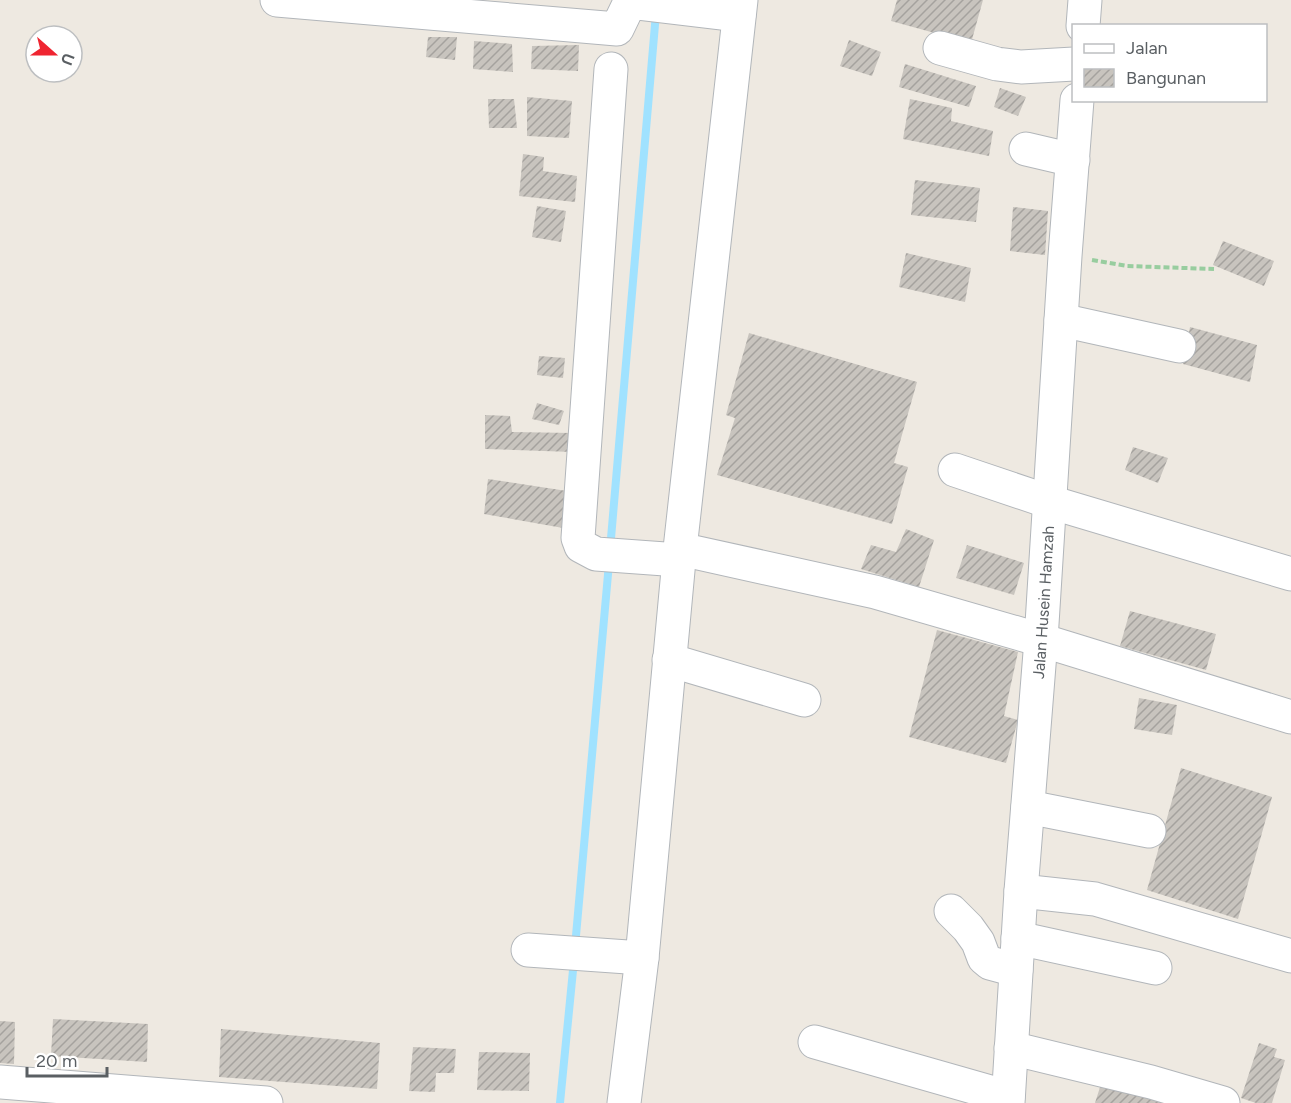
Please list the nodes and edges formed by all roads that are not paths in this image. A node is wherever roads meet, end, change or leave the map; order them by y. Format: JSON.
{"nodes":[{"id":1,"x":277,"y":0,"type":"edge"},
{"id":2,"x":1085,"y":0,"type":"edge"},
{"id":3,"x":731,"y":9,"type":"edge"},
{"id":4,"x":1083,"y":24,"type":"edge"},
{"id":5,"x":940,"y":48,"type":"dead end"},
{"id":6,"x":1072,"y":64,"type":"edge"},
{"id":7,"x":611,"y":69,"type":"dead end"},
{"id":8,"x":1077,"y":102,"type":"edge"},
{"id":9,"x":1026,"y":149,"type":"dead end"},
{"id":10,"x":1073,"y":160,"type":"junction"},
{"id":11,"x":1061,"y":320,"type":"junction"},
{"id":12,"x":1179,"y":346,"type":"dead end"},
{"id":13,"x":955,"y":470,"type":"dead end"},
{"id":14,"x":1050,"y":502,"type":"junction"},
{"id":15,"x":673,"y":556,"type":"junction"},
{"id":16,"x":1291,"y":573,"type":"edge"},
{"id":17,"x":1041,"y":640,"type":"junction"},
{"id":18,"x":669,"y":660,"type":"junction"},
{"id":19,"x":804,"y":700,"type":"dead end"},
{"id":20,"x":1291,"y":717,"type":"edge"},
{"id":21,"x":1028,"y":807,"type":"junction"},
{"id":22,"x":1149,"y":831,"type":"dead end"},
{"id":23,"x":1021,"y":891,"type":"junction"},
{"id":24,"x":951,"y":911,"type":"dead end"},
{"id":25,"x":1018,"y":938,"type":"junction"},
{"id":26,"x":537,"y":951,"type":"dead end"},
{"id":27,"x":1291,"y":956,"type":"edge"},
{"id":28,"x":642,"y":958,"type":"junction"},
{"id":29,"x":1155,"y":968,"type":"dead end"},
{"id":30,"x":1016,"y":970,"type":"junction"},
{"id":31,"x":814,"y":1042,"type":"dead end"},
{"id":32,"x":1011,"y":1048,"type":"junction"},
{"id":33,"x":0,"y":1082,"type":"edge"},
{"id":34,"x":162,"y":1099,"type":"edge"},
{"id":35,"x":1008,"y":1100,"type":"edge"},
{"id":36,"x":266,"y":1103,"type":"edge"},
{"id":37,"x":624,"y":1103,"type":"edge"},
{"id":38,"x":1223,"y":1103,"type":"edge"}],
"edges":[{"from":1,"to":3,"type":"street"},
{"from":2,"to":4,"type":"street"},
{"from":3,"to":15,"type":"street"},
{"from":5,"to":6,"type":"street"},
{"from":7,"to":15,"type":"street"},
{"from":8,"to":10,"type":"street","name":"Jalan Husein Hamzah"},
{"from":9,"to":10,"type":"street"},
{"from":10,"to":11,"type":"street","name":"Jalan Husein Hamzah"},
{"from":11,"to":12,"type":"street"},
{"from":11,"to":14,"type":"street","name":"Jalan Husein Hamzah"},
{"from":13,"to":14,"type":"street"},
{"from":14,"to":16,"type":"street"},
{"from":14,"to":17,"type":"street","name":"Jalan Husein Hamzah"},
{"from":15,"to":17,"type":"street"},
{"from":15,"to":18,"type":"street"},
{"from":17,"to":20,"type":"street"},
{"from":17,"to":21,"type":"street","name":"Jalan Husein Hamzah"},
{"from":18,"to":19,"type":"street"},
{"from":18,"to":28,"type":"street"},
{"from":21,"to":22,"type":"street"},
{"from":21,"to":23,"type":"street","name":"Jalan Husein Hamzah"},
{"from":23,"to":25,"type":"street","name":"Jalan Husein Hamzah"},
{"from":23,"to":27,"type":"street"},
{"from":24,"to":30,"type":"street"},
{"from":25,"to":29,"type":"street"},
{"from":25,"to":30,"type":"street","name":"Jalan Husein Hamzah"},
{"from":26,"to":28,"type":"street"},
{"from":28,"to":37,"type":"street"},
{"from":30,"to":32,"type":"street","name":"Jalan Husein Hamzah"},
{"from":31,"to":35,"type":"street"},
{"from":32,"to":35,"type":"street","name":"Jalan Husein Hamzah"},
{"from":32,"to":38,"type":"street"},
{"from":33,"to":34,"type":"street"},
{"from":34,"to":36,"type":"street"}]}
